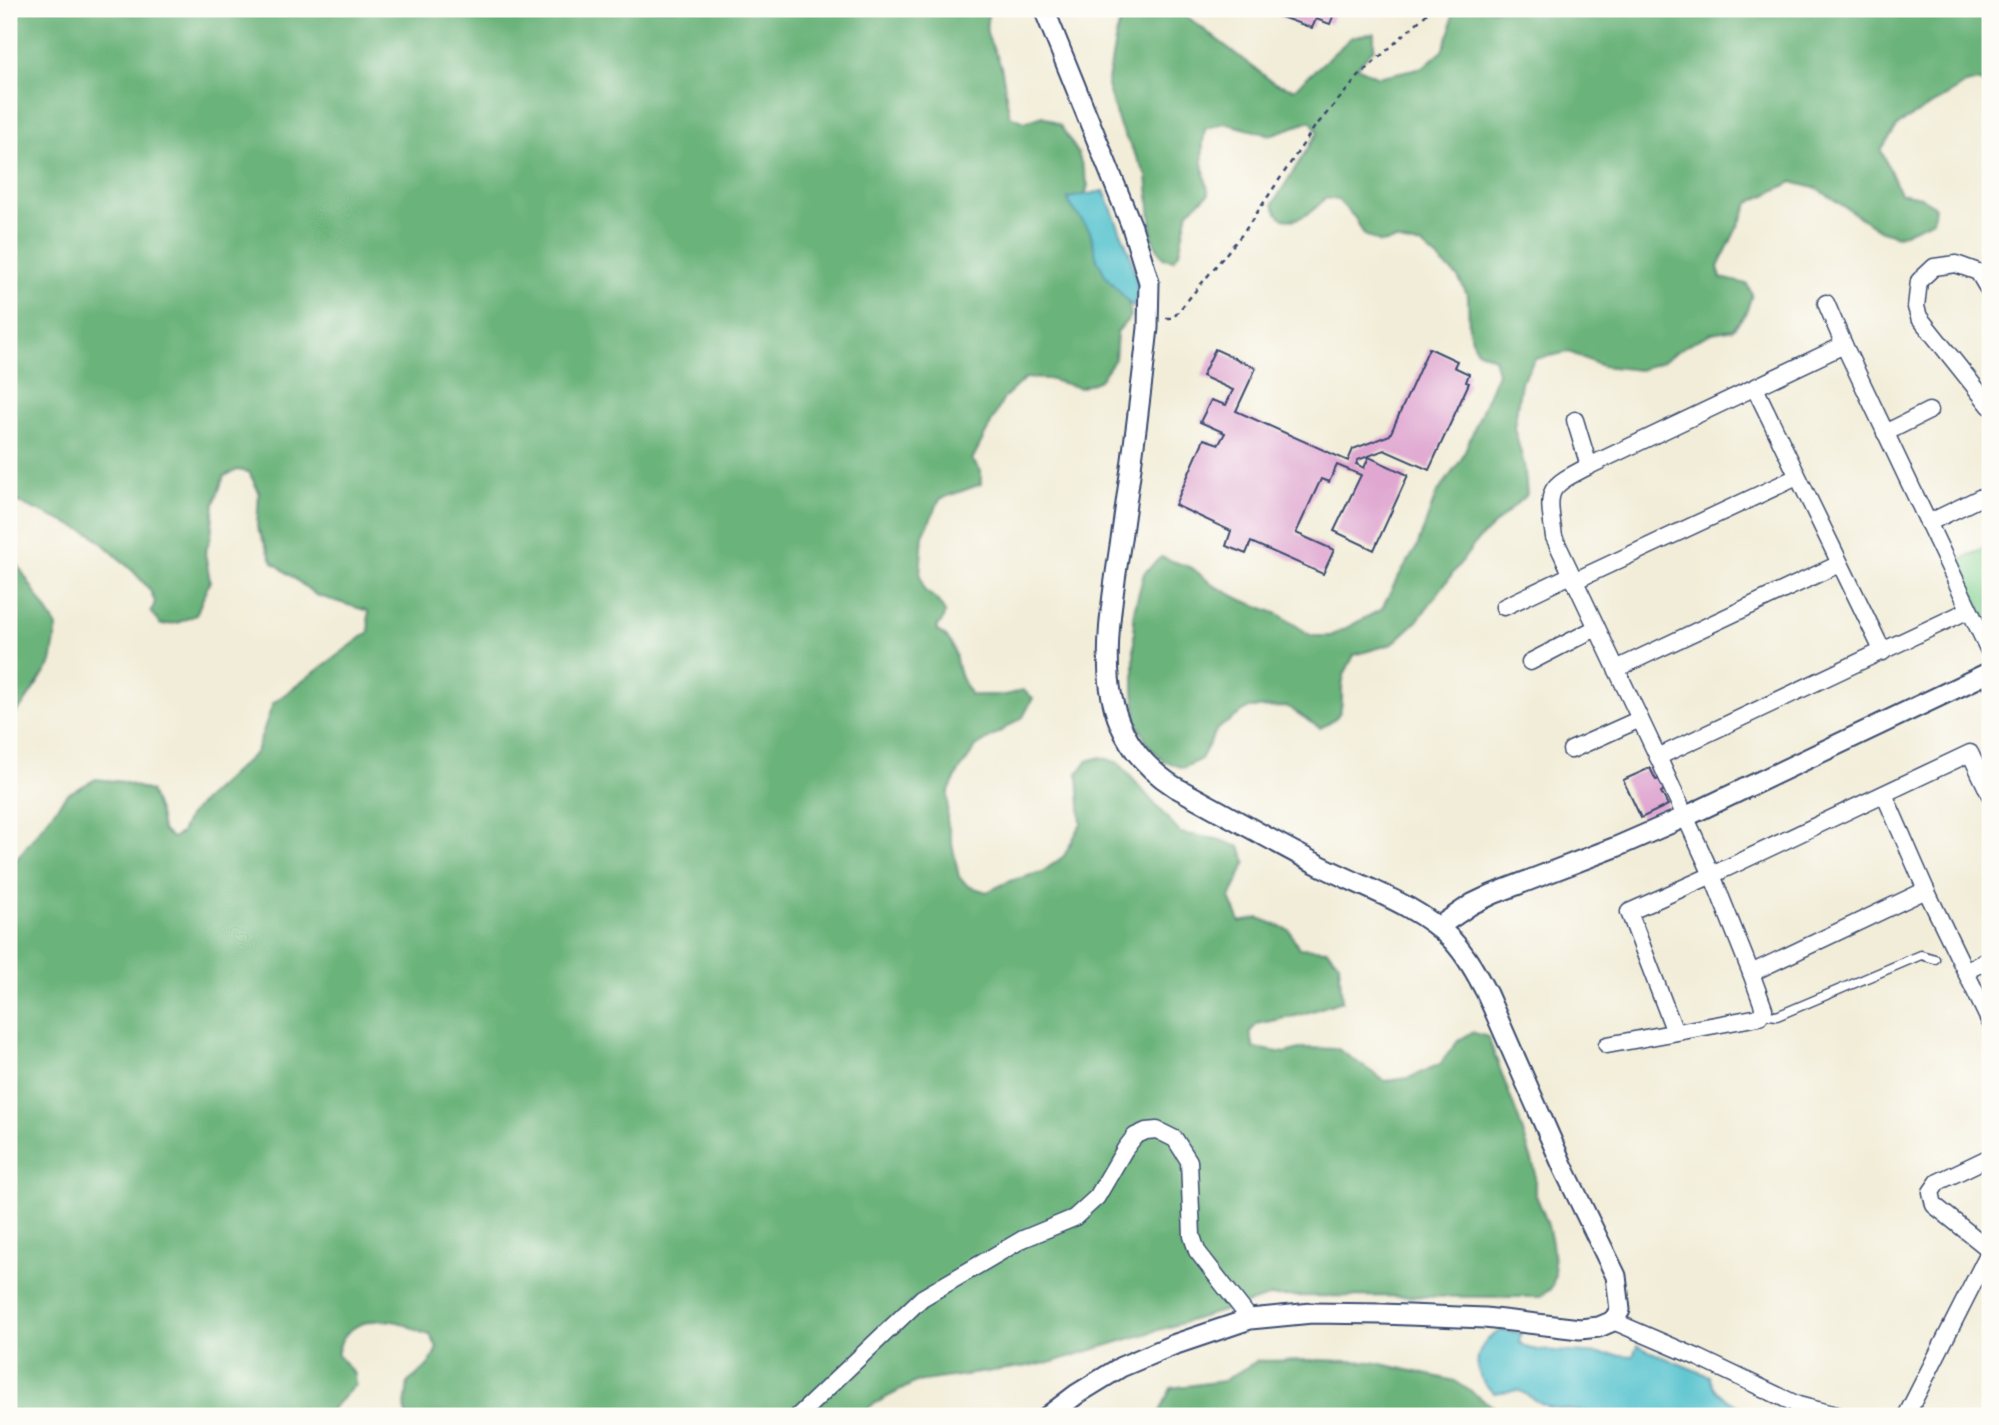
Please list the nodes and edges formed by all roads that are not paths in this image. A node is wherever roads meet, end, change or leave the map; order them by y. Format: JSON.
{"nodes":[{"id":1,"x":1044,"y":9,"type":"edge"},
{"id":2,"x":1990,"y":292,"type":"edge"},
{"id":3,"x":1826,"y":303,"type":"dead end"},
{"id":4,"x":1844,"y":345,"type":"junction"},
{"id":5,"x":1755,"y":388,"type":"junction"},
{"id":6,"x":1990,"y":406,"type":"edge"},
{"id":7,"x":1929,"y":411,"type":"dead end"},
{"id":8,"x":1575,"y":420,"type":"dead end"},
{"id":9,"x":1885,"y":433,"type":"junction"},
{"id":10,"x":1590,"y":466,"type":"junction"},
{"id":11,"x":1797,"y":477,"type":"junction"},
{"id":12,"x":1990,"y":493,"type":"edge"},
{"id":13,"x":1928,"y":523,"type":"junction"},
{"id":14,"x":1839,"y":564,"type":"junction"},
{"id":15,"x":1572,"y":578,"type":"junction"},
{"id":16,"x":1503,"y":607,"type":"dead end"},
{"id":17,"x":1969,"y":610,"type":"junction"},
{"id":18,"x":1596,"y":628,"type":"junction"},
{"id":19,"x":1883,"y":652,"type":"junction"},
{"id":20,"x":1990,"y":653,"type":"edge"},
{"id":21,"x":1530,"y":662,"type":"dead end"},
{"id":22,"x":1616,"y":669,"type":"junction"},
{"id":23,"x":1990,"y":672,"type":"edge"},
{"id":24,"x":1640,"y":719,"type":"junction"},
{"id":25,"x":1571,"y":750,"type":"dead end"},
{"id":26,"x":1658,"y":757,"type":"junction"},
{"id":27,"x":1884,"y":794,"type":"junction"},
{"id":28,"x":1990,"y":795,"type":"edge"},
{"id":29,"x":1685,"y":817,"type":"junction"},
{"id":30,"x":1712,"y":875,"type":"junction"},
{"id":31,"x":1926,"y":890,"type":"junction"},
{"id":32,"x":1438,"y":927,"type":"junction"},
{"id":33,"x":1935,"y":959,"type":"dead end"},
{"id":34,"x":1990,"y":959,"type":"edge"},
{"id":35,"x":1966,"y":971,"type":"junction"},
{"id":36,"x":1751,"y":973,"type":"junction"},
{"id":37,"x":1762,"y":1014,"type":"junction"},
{"id":38,"x":1990,"y":1022,"type":"edge"},
{"id":39,"x":1675,"y":1032,"type":"junction"},
{"id":40,"x":1607,"y":1045,"type":"dead end"},
{"id":41,"x":1990,"y":1157,"type":"edge"},
{"id":42,"x":1990,"y":1250,"type":"edge"},
{"id":43,"x":1250,"y":1319,"type":"junction"},
{"id":44,"x":1613,"y":1321,"type":"junction"},
{"id":45,"x":798,"y":1416,"type":"edge"},
{"id":46,"x":1048,"y":1416,"type":"edge"},
{"id":47,"x":1840,"y":1416,"type":"edge"},
{"id":48,"x":1906,"y":1416,"type":"edge"}],
"edges":[{"from":1,"to":32,"type":"street"},
{"from":2,"to":6,"type":"street"},
{"from":3,"to":4,"type":"street"},
{"from":4,"to":5,"type":"street"},
{"from":4,"to":9,"type":"street"},
{"from":5,"to":10,"type":"street"},
{"from":5,"to":11,"type":"street"},
{"from":7,"to":9,"type":"street"},
{"from":8,"to":10,"type":"street"},
{"from":9,"to":13,"type":"street"},
{"from":10,"to":15,"type":"street"},
{"from":11,"to":14,"type":"street"},
{"from":11,"to":15,"type":"street"},
{"from":12,"to":13,"type":"street"},
{"from":13,"to":17,"type":"street"},
{"from":14,"to":19,"type":"street"},
{"from":14,"to":22,"type":"street"},
{"from":15,"to":16,"type":"street"},
{"from":15,"to":18,"type":"street"},
{"from":17,"to":19,"type":"street"},
{"from":17,"to":20,"type":"street"},
{"from":18,"to":21,"type":"street"},
{"from":18,"to":22,"type":"street"},
{"from":19,"to":26,"type":"street"},
{"from":22,"to":24,"type":"street"},
{"from":23,"to":29,"type":"street"},
{"from":24,"to":25,"type":"street"},
{"from":24,"to":26,"type":"street"},
{"from":26,"to":29,"type":"street"},
{"from":27,"to":28,"type":"street"},
{"from":27,"to":30,"type":"street"},
{"from":27,"to":31,"type":"street"},
{"from":29,"to":30,"type":"street"},
{"from":29,"to":32,"type":"street"},
{"from":30,"to":36,"type":"street"},
{"from":30,"to":39,"type":"street"},
{"from":31,"to":35,"type":"street"},
{"from":31,"to":36,"type":"street"},
{"from":32,"to":44,"type":"street"},
{"from":33,"to":37,"type":"lane"},
{"from":34,"to":35,"type":"street"},
{"from":35,"to":38,"type":"street"},
{"from":36,"to":37,"type":"street"},
{"from":37,"to":39,"type":"street"},
{"from":39,"to":40,"type":"street"},
{"from":41,"to":42,"type":"street"},
{"from":42,"to":48,"type":"street"},
{"from":43,"to":44,"type":"street"},
{"from":43,"to":45,"type":"street"},
{"from":43,"to":46,"type":"street"},
{"from":44,"to":47,"type":"street"}]}
